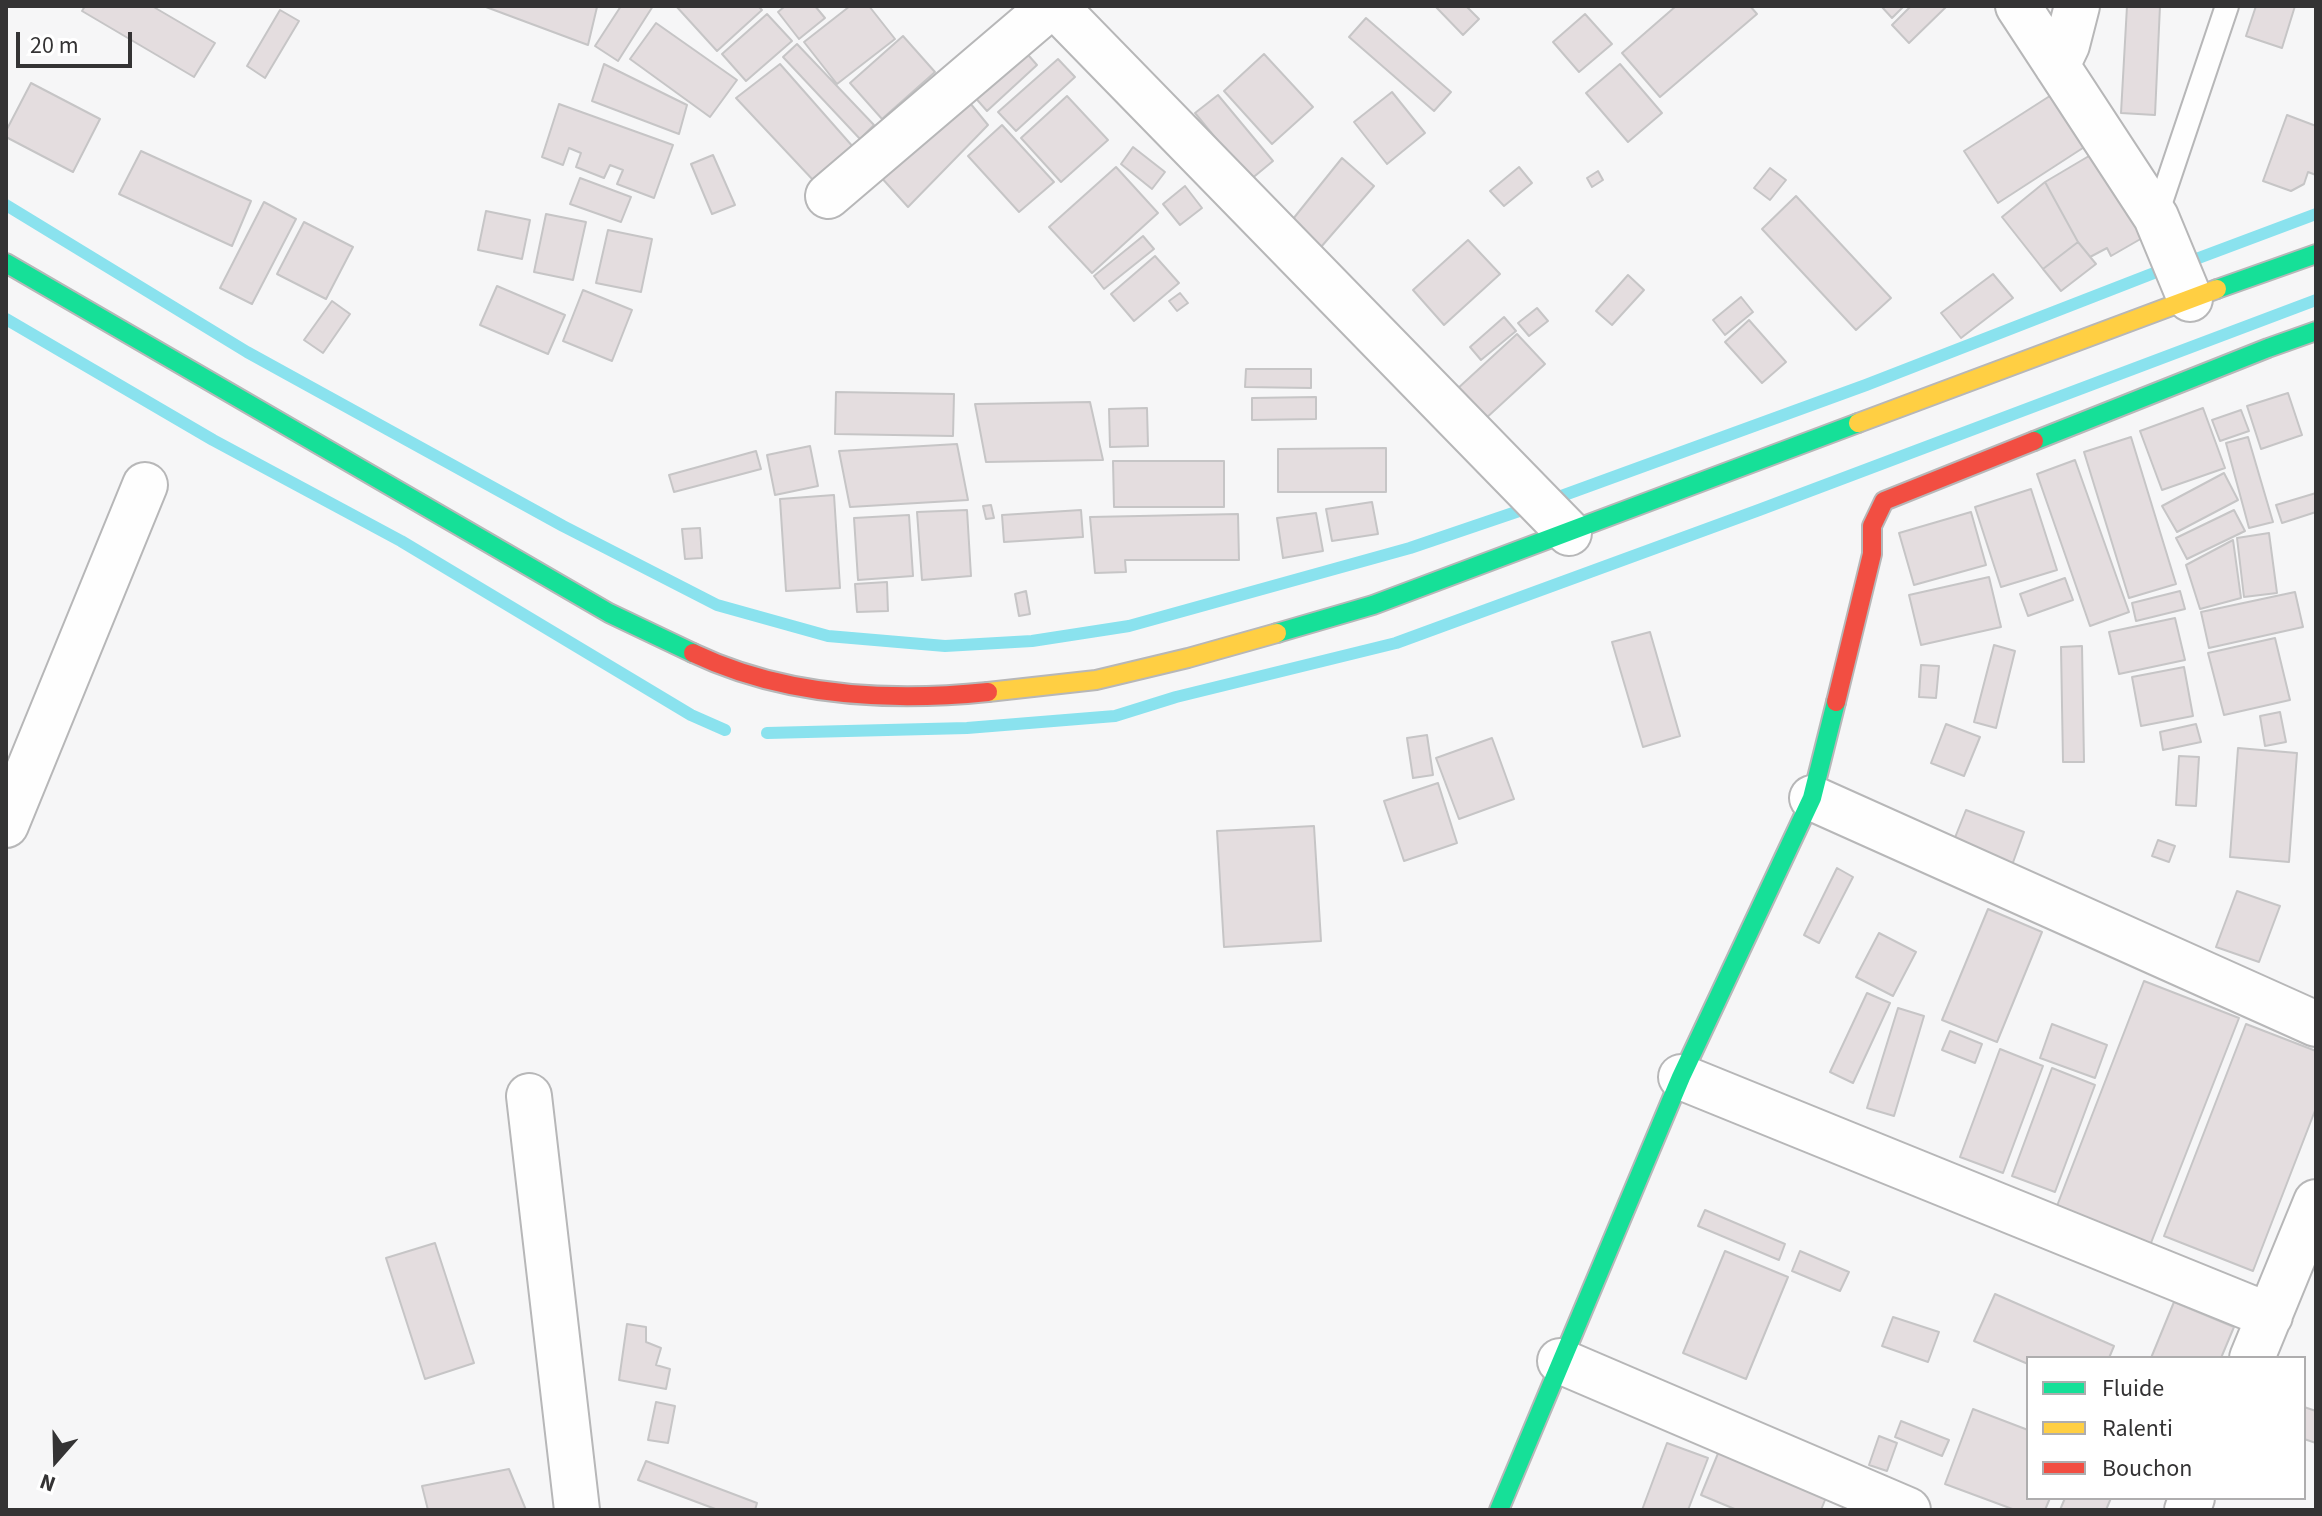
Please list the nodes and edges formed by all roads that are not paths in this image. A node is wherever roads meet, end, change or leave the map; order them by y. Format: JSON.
{"nodes":[{"id":1,"x":1053,"y":6,"type":"edge"},
{"id":2,"x":2018,"y":6,"type":"edge"},
{"id":3,"x":2077,"y":6,"type":"edge"},
{"id":4,"x":2227,"y":6,"type":"edge"},
{"id":5,"x":2057,"y":66,"type":"junction"},
{"id":6,"x":828,"y":196,"type":"dead end"},
{"id":7,"x":2156,"y":217,"type":"junction"},
{"id":8,"x":2316,"y":254,"type":"edge"},
{"id":9,"x":6,"y":263,"type":"edge"},
{"id":10,"x":2190,"y":299,"type":"junction"},
{"id":11,"x":2316,"y":331,"type":"edge"},
{"id":12,"x":145,"y":485,"type":"dead end"},
{"id":13,"x":1569,"y":533,"type":"junction"},
{"id":14,"x":1812,"y":798,"type":"junction"},
{"id":15,"x":6,"y":825,"type":"edge"},
{"id":16,"x":2316,"y":1024,"type":"edge"},
{"id":17,"x":1681,"y":1077,"type":"junction"},
{"id":18,"x":529,"y":1096,"type":"dead end"},
{"id":19,"x":2316,"y":1202,"type":"edge"},
{"id":20,"x":2270,"y":1316,"type":"junction"},
{"id":21,"x":2253,"y":1356,"type":"edge"},
{"id":22,"x":1560,"y":1361,"type":"junction"},
{"id":23,"x":1856,"y":1500,"type":"edge"},
{"id":24,"x":577,"y":1510,"type":"edge"},
{"id":25,"x":1499,"y":1510,"type":"edge"},
{"id":26,"x":1908,"y":1510,"type":"edge"}],
"edges":[{"from":1,"to":6,"type":"street"},
{"from":1,"to":13,"type":"street"},
{"from":2,"to":5,"type":"street"},
{"from":3,"to":5,"type":"street"},
{"from":4,"to":7,"type":"lane"},
{"from":5,"to":7,"type":"street"},
{"from":7,"to":10,"type":"street"},
{"from":8,"to":10,"type":"street"},
{"from":9,"to":13,"type":"street"},
{"from":10,"to":13,"type":"street"},
{"from":11,"to":14,"type":"street"},
{"from":12,"to":15,"type":"street"},
{"from":14,"to":16,"type":"street"},
{"from":14,"to":17,"type":"street"},
{"from":17,"to":20,"type":"street"},
{"from":17,"to":22,"type":"street"},
{"from":18,"to":24,"type":"street"},
{"from":19,"to":20,"type":"street"},
{"from":20,"to":21,"type":"street"},
{"from":22,"to":23,"type":"street"},
{"from":22,"to":25,"type":"street"},
{"from":23,"to":26,"type":"street"}]}
